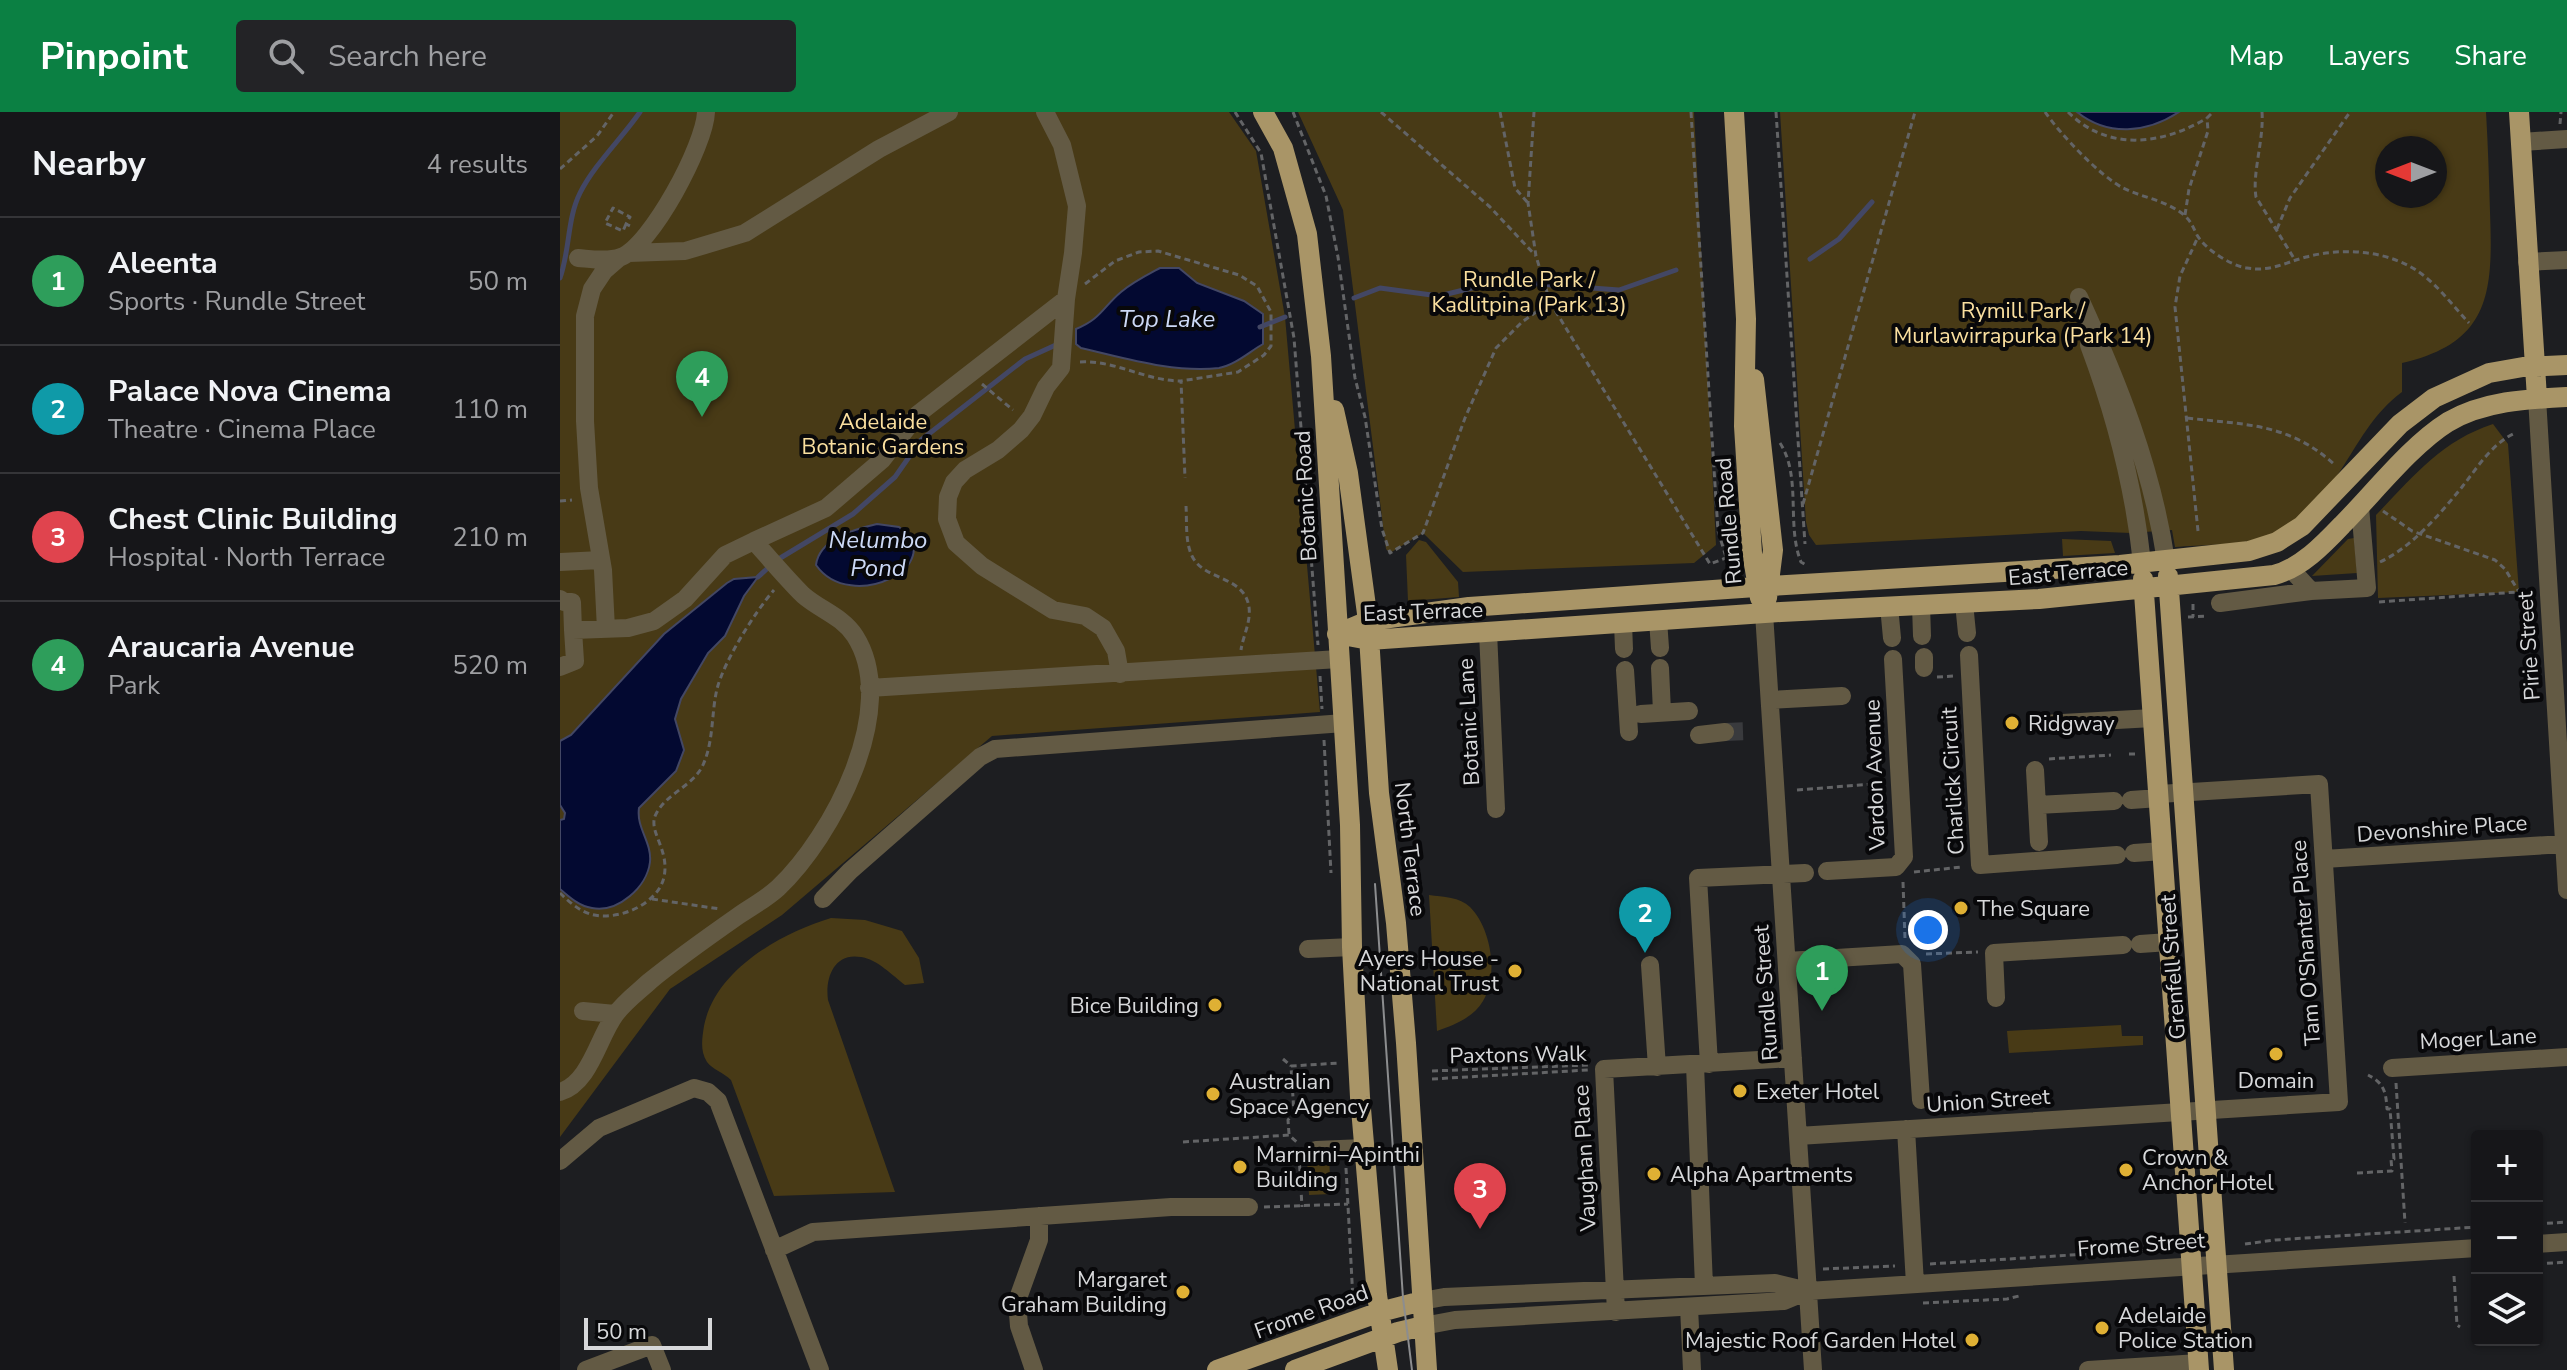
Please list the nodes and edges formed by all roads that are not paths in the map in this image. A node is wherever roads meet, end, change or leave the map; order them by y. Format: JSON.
{"nodes":[{"id":1,"x":706,"y":112,"type":"edge"},
{"id":2,"x":949,"y":112,"type":"edge"},
{"id":3,"x":1263,"y":112,"type":"edge"},
{"id":4,"x":1734,"y":112,"type":"edge"},
{"id":5,"x":2519,"y":112,"type":"edge"},
{"id":6,"x":1046,"y":113,"type":"edge"},
{"id":7,"x":2564,"y":132,"type":"edge"},
{"id":8,"x":2521,"y":142,"type":"junction"},
{"id":9,"x":624,"y":256,"type":"junction"},
{"id":10,"x":578,"y":258,"type":"dead end"},
{"id":11,"x":2567,"y":260,"type":"edge"},
{"id":12,"x":2527,"y":262,"type":"junction"},
{"id":13,"x":1066,"y":299,"type":"junction"},
{"id":14,"x":2077,"y":306,"type":"dead end"},
{"id":15,"x":2098,"y":354,"type":"junction"},
{"id":16,"x":1321,"y":356,"type":"junction"},
{"id":17,"x":2567,"y":365,"type":"edge"},
{"id":18,"x":2535,"y":367,"type":"junction"},
{"id":19,"x":2567,"y":397,"type":"edge"},
{"id":20,"x":2537,"y":398,"type":"junction"},
{"id":21,"x":2369,"y":507,"type":"junction"},
{"id":22,"x":754,"y":541,"type":"junction"},
{"id":23,"x":601,"y":560,"type":"junction"},
{"id":24,"x":2166,"y":561,"type":"junction"},
{"id":25,"x":560,"y":562,"type":"edge"},
{"id":26,"x":2142,"y":563,"type":"junction"},
{"id":27,"x":2291,"y":569,"type":"junction"},
{"id":28,"x":1955,"y":575,"type":"junction"},
{"id":29,"x":1882,"y":580,"type":"junction"},
{"id":30,"x":1764,"y":586,"type":"junction"},
{"id":31,"x":2169,"y":587,"type":"junction"},
{"id":32,"x":2144,"y":590,"type":"junction"},
{"id":33,"x":2311,"y":591,"type":"junction"},
{"id":34,"x":560,"y":599,"type":"edge"},
{"id":35,"x":1522,"y":603,"type":"junction"},
{"id":36,"x":1964,"y":603,"type":"junction"},
{"id":37,"x":2220,"y":603,"type":"dead end"},
{"id":38,"x":1921,"y":605,"type":"junction"},
{"id":39,"x":1889,"y":606,"type":"junction"},
{"id":40,"x":1764,"y":613,"type":"junction"},
{"id":41,"x":1658,"y":620,"type":"junction"},
{"id":42,"x":1623,"y":623,"type":"junction"},
{"id":43,"x":606,"y":629,"type":"junction"},
{"id":44,"x":573,"y":630,"type":"junction"},
{"id":45,"x":1524,"y":630,"type":"junction"},
{"id":46,"x":1368,"y":631,"type":"junction"},
{"id":47,"x":1488,"y":632,"type":"junction"},
{"id":48,"x":1967,"y":633,"type":"dead end"},
{"id":49,"x":1337,"y":634,"type":"junction"},
{"id":50,"x":1922,"y":636,"type":"dead end"},
{"id":51,"x":1892,"y":638,"type":"dead end"},
{"id":52,"x":1660,"y":648,"type":"dead end"},
{"id":53,"x":1624,"y":649,"type":"dead end"},
{"id":54,"x":1969,"y":655,"type":"dead end"},
{"id":55,"x":1339,"y":659,"type":"junction"},
{"id":56,"x":1893,"y":659,"type":"dead end"},
{"id":57,"x":560,"y":667,"type":"edge"},
{"id":58,"x":1660,"y":668,"type":"dead end"},
{"id":59,"x":1625,"y":670,"type":"dead end"},
{"id":60,"x":1120,"y":674,"type":"junction"},
{"id":61,"x":880,"y":687,"type":"junction"},
{"id":62,"x":1842,"y":696,"type":"dead end"},
{"id":63,"x":1770,"y":700,"type":"junction"},
{"id":64,"x":1689,"y":711,"type":"dead end"},
{"id":65,"x":1662,"y":712,"type":"junction"},
{"id":66,"x":1641,"y":714,"type":"dead end"},
{"id":67,"x":2153,"y":718,"type":"junction"},
{"id":68,"x":1344,"y":723,"type":"junction"},
{"id":69,"x":2044,"y":724,"type":"dead end"},
{"id":70,"x":1629,"y":732,"type":"dead end"},
{"id":71,"x":1725,"y":732,"type":"tunnel mouth"},
{"id":72,"x":1699,"y":735,"type":"dead end"},
{"id":73,"x":2042,"y":765,"type":"road end"},
{"id":74,"x":2184,"y":792,"type":"junction"},
{"id":75,"x":2159,"y":796,"type":"junction"},
{"id":76,"x":2037,"y":805,"type":"junction"},
{"id":77,"x":1496,"y":809,"type":"dead end"},
{"id":78,"x":2039,"y":842,"type":"dead end"},
{"id":79,"x":2564,"y":844,"type":"junction"},
{"id":80,"x":2163,"y":851,"type":"junction"},
{"id":81,"x":2324,"y":859,"type":"junction"},
{"id":82,"x":1827,"y":871,"type":"dead end"},
{"id":83,"x":1805,"y":873,"type":"dead end"},
{"id":84,"x":1781,"y":874,"type":"junction"},
{"id":85,"x":2567,"y":890,"type":"edge"},
{"id":86,"x":823,"y":899,"type":"dead end"},
{"id":87,"x":2192,"y":916,"type":"junction"},
{"id":88,"x":2168,"y":920,"type":"junction"},
{"id":89,"x":2169,"y":942,"type":"junction"},
{"id":90,"x":1352,"y":947,"type":"junction"},
{"id":91,"x":1308,"y":949,"type":"dead end"},
{"id":92,"x":1787,"y":961,"type":"junction"},
{"id":93,"x":1650,"y":965,"type":"dead end"},
{"id":94,"x":1996,"y":998,"type":"dead end"},
{"id":95,"x":583,"y":1011,"type":"dead end"},
{"id":96,"x":615,"y":1014,"type":"junction"},
{"id":97,"x":2567,"y":1057,"type":"edge"},
{"id":98,"x":1793,"y":1058,"type":"junction"},
{"id":99,"x":1702,"y":1064,"type":"junction"},
{"id":100,"x":1657,"y":1067,"type":"junction"},
{"id":101,"x":2392,"y":1068,"type":"road end"},
{"id":102,"x":560,"y":1092,"type":"edge"},
{"id":103,"x":1921,"y":1100,"type":"dead end"},
{"id":104,"x":2206,"y":1110,"type":"junction"},
{"id":105,"x":2181,"y":1112,"type":"junction"},
{"id":106,"x":1917,"y":1126,"type":"junction"},
{"id":107,"x":1798,"y":1136,"type":"junction"},
{"id":108,"x":1364,"y":1148,"type":"junction"},
{"id":109,"x":1316,"y":1150,"type":"dead end"},
{"id":110,"x":560,"y":1161,"type":"edge"},
{"id":111,"x":1249,"y":1207,"type":"road end"},
{"id":112,"x":1039,"y":1216,"type":"junction"},
{"id":113,"x":2567,"y":1242,"type":"edge"},
{"id":114,"x":2543,"y":1244,"type":"edge"},
{"id":115,"x":2471,"y":1248,"type":"edge"},
{"id":116,"x":774,"y":1250,"type":"junction"},
{"id":117,"x":2216,"y":1256,"type":"junction"},
{"id":118,"x":2191,"y":1257,"type":"junction"},
{"id":119,"x":1915,"y":1274,"type":"junction"},
{"id":120,"x":1704,"y":1286,"type":"junction"},
{"id":121,"x":1615,"y":1290,"type":"junction"},
{"id":122,"x":1808,"y":1291,"type":"junction"},
{"id":123,"x":1422,"y":1301,"type":"junction"},
{"id":124,"x":1689,"y":1307,"type":"junction"},
{"id":125,"x":1380,"y":1312,"type":"junction"},
{"id":126,"x":1616,"y":1312,"type":"junction"},
{"id":127,"x":1423,"y":1326,"type":"junction"},
{"id":128,"x":1383,"y":1337,"type":"junction"},
{"id":129,"x":2199,"y":1366,"type":"edge"},
{"id":130,"x":586,"y":1370,"type":"edge"},
{"id":131,"x":662,"y":1370,"type":"edge"},
{"id":132,"x":820,"y":1370,"type":"edge"},
{"id":133,"x":1034,"y":1370,"type":"edge"},
{"id":134,"x":1217,"y":1370,"type":"edge"},
{"id":135,"x":1295,"y":1370,"type":"edge"},
{"id":136,"x":1388,"y":1370,"type":"edge"},
{"id":137,"x":1427,"y":1370,"type":"edge"},
{"id":138,"x":1692,"y":1370,"type":"edge"},
{"id":139,"x":1813,"y":1370,"type":"edge"},
{"id":140,"x":2088,"y":1370,"type":"edge"},
{"id":141,"x":2224,"y":1370,"type":"edge"}],
"edges":[{"from":1,"to":9,"type":"street"},
{"from":2,"to":9,"type":"street"},
{"from":3,"to":16,"type":"main road","name":"Botanic Road"},
{"from":4,"to":30,"type":"main road","name":"Rundle Road"},
{"from":5,"to":8,"type":"main road"},
{"from":6,"to":13,"type":"street"},
{"from":7,"to":8,"type":"street"},
{"from":8,"to":12,"type":"main road"},
{"from":9,"to":10,"type":"street"},
{"from":9,"to":23,"type":"street"},
{"from":11,"to":12,"type":"street"},
{"from":12,"to":18,"type":"main road"},
{"from":13,"to":22,"type":"street"},
{"from":13,"to":60,"type":"street"},
{"from":14,"to":15,"type":"street"},
{"from":15,"to":24,"type":"street"},
{"from":15,"to":26,"type":"street"},
{"from":16,"to":46,"type":"main road","name":"Botanic Road"},
{"from":16,"to":49,"type":"main road","name":"Botanic Road"},
{"from":17,"to":18,"type":"main road","name":"East Terrace"},
{"from":18,"to":20,"type":"main road"},
{"from":18,"to":24,"type":"main road","name":"East Terrace"},
{"from":19,"to":20,"type":"main road","name":"East Terrace"},
{"from":20,"to":21,"type":"main road","name":"East Terrace"},
{"from":20,"to":79,"type":"street","name":"Pirie Street"},
{"from":21,"to":27,"type":"main road","name":"East Terrace"},
{"from":21,"to":33,"type":"street"},
{"from":22,"to":43,"type":"street"},
{"from":22,"to":61,"type":"street"},
{"from":23,"to":25,"type":"street"},
{"from":23,"to":43,"type":"street"},
{"from":24,"to":26,"type":"main road","name":"East Terrace"},
{"from":24,"to":31,"type":"main road","name":"Grenfell Street"},
{"from":26,"to":28,"type":"main road","name":"East Terrace"},
{"from":26,"to":32,"type":"main road","name":"Grenfell Street"},
{"from":27,"to":31,"type":"main road","name":"East Terrace"},
{"from":27,"to":33,"type":"street"},
{"from":28,"to":29,"type":"main road","name":"East Terrace"},
{"from":28,"to":36,"type":"main road"},
{"from":29,"to":30,"type":"main road","name":"East Terrace"},
{"from":29,"to":39,"type":"main road"},
{"from":30,"to":35,"type":"main road","name":"East Terrace"},
{"from":30,"to":40,"type":"main road","name":"Rundle Road"},
{"from":31,"to":32,"type":"main road","name":"East Terrace"},
{"from":31,"to":74,"type":"main road","name":"Grenfell Street"},
{"from":32,"to":36,"type":"main road","name":"East Terrace"},
{"from":32,"to":67,"type":"main road","name":"Grenfell Street"},
{"from":33,"to":37,"type":"street"},
{"from":34,"to":44,"type":"street"},
{"from":35,"to":45,"type":"main road"},
{"from":35,"to":46,"type":"main road","name":"East Terrace"},
{"from":36,"to":38,"type":"main road","name":"East Terrace"},
{"from":36,"to":48,"type":"street"},
{"from":38,"to":39,"type":"main road","name":"East Terrace"},
{"from":38,"to":50,"type":"street"},
{"from":39,"to":40,"type":"main road","name":"East Terrace"},
{"from":39,"to":51,"type":"street"},
{"from":40,"to":41,"type":"main road","name":"East Terrace"},
{"from":40,"to":63,"type":"street","name":"Rundle Street"},
{"from":41,"to":42,"type":"main road","name":"East Terrace"},
{"from":41,"to":52,"type":"street"},
{"from":42,"to":45,"type":"main road","name":"East Terrace"},
{"from":42,"to":53,"type":"street"},
{"from":43,"to":44,"type":"street"},
{"from":44,"to":57,"type":"street"},
{"from":45,"to":47,"type":"main road","name":"East Terrace"},
{"from":46,"to":47,"type":"main road","name":"East Terrace"},
{"from":46,"to":49,"type":"main road","name":"East Terrace"},
{"from":46,"to":123,"type":"main road","name":"North Terrace"},
{"from":47,"to":77,"type":"street","name":"Botanic Lane"},
{"from":49,"to":55,"type":"main road"},
{"from":54,"to":80,"type":"street","name":"Charlick Circuit"},
{"from":55,"to":60,"type":"street"},
{"from":55,"to":68,"type":"main road"},
{"from":56,"to":82,"type":"street","name":"Vardon Avenue"},
{"from":58,"to":65,"type":"street"},
{"from":59,"to":70,"type":"street"},
{"from":60,"to":61,"type":"street"},
{"from":61,"to":96,"type":"street"},
{"from":62,"to":63,"type":"street"},
{"from":63,"to":84,"type":"street","name":"Rundle Street"},
{"from":64,"to":65,"type":"street"},
{"from":65,"to":66,"type":"street"},
{"from":67,"to":69,"type":"street"},
{"from":67,"to":75,"type":"main road","name":"Grenfell Street"},
{"from":68,"to":86,"type":"street"},
{"from":68,"to":90,"type":"main road"},
{"from":71,"to":72,"type":"street"},
{"from":73,"to":76,"type":"street"},
{"from":74,"to":75,"type":"street","name":"Tam O'Shanter Place"},
{"from":74,"to":81,"type":"street","name":"Tam O'Shanter Place"},
{"from":74,"to":87,"type":"main road","name":"Grenfell Street"},
{"from":75,"to":76,"type":"street","name":"Tam O'Shanter Place"},
{"from":75,"to":80,"type":"main road","name":"Grenfell Street"},
{"from":76,"to":78,"type":"street"},
{"from":79,"to":81,"type":"street","name":"Devonshire Place"},
{"from":79,"to":85,"type":"street","name":"Pirie Street"},
{"from":80,"to":88,"type":"main road","name":"Grenfell Street"},
{"from":81,"to":104,"type":"street","name":"Tam O'Shanter Place"},
{"from":83,"to":84,"type":"street"},
{"from":84,"to":92,"type":"street","name":"Rundle Street"},
{"from":84,"to":99,"type":"street"},
{"from":87,"to":88,"type":"main road"},
{"from":87,"to":104,"type":"main road","name":"Grenfell Street"},
{"from":88,"to":89,"type":"main road","name":"Grenfell Street"},
{"from":89,"to":94,"type":"street"},
{"from":89,"to":105,"type":"main road","name":"Grenfell Street"},
{"from":90,"to":91,"type":"street"},
{"from":90,"to":108,"type":"main road"},
{"from":92,"to":98,"type":"street","name":"Rundle Street"},
{"from":92,"to":103,"type":"street"},
{"from":93,"to":100,"type":"street"},
{"from":95,"to":96,"type":"street"},
{"from":96,"to":102,"type":"street"},
{"from":97,"to":101,"type":"street","name":"Moger Lane"},
{"from":98,"to":99,"type":"street","name":"Vaughan Place"},
{"from":98,"to":107,"type":"street","name":"Rundle Street"},
{"from":99,"to":100,"type":"street","name":"Vaughan Place"},
{"from":99,"to":120,"type":"street"},
{"from":100,"to":121,"type":"street","name":"Vaughan Place"},
{"from":104,"to":105,"type":"street","name":"Tam O'Shanter Place"},
{"from":104,"to":117,"type":"main road","name":"Grenfell Street"},
{"from":105,"to":106,"type":"street","name":"Union Street"},
{"from":105,"to":118,"type":"main road","name":"Grenfell Street"},
{"from":106,"to":107,"type":"street","name":"Union Street"},
{"from":106,"to":119,"type":"street"},
{"from":107,"to":122,"type":"street","name":"Rundle Street"},
{"from":108,"to":109,"type":"street"},
{"from":108,"to":125,"type":"main road"},
{"from":110,"to":116,"type":"street"},
{"from":111,"to":112,"type":"street"},
{"from":112,"to":116,"type":"street"},
{"from":112,"to":133,"type":"street"},
{"from":113,"to":114,"type":"street"},
{"from":115,"to":117,"type":"street","name":"Frome Street"},
{"from":116,"to":132,"type":"street"},
{"from":117,"to":118,"type":"street","name":"Frome Street"},
{"from":117,"to":141,"type":"main road","name":"Grenfell Street"},
{"from":118,"to":119,"type":"street","name":"Frome Street"},
{"from":118,"to":129,"type":"main road","name":"Grenfell Street"},
{"from":119,"to":122,"type":"street","name":"Frome Street"},
{"from":120,"to":121,"type":"street","name":"Frome Street"},
{"from":120,"to":122,"type":"street","name":"Frome Street"},
{"from":121,"to":123,"type":"street","name":"Frome Street"},
{"from":121,"to":126,"type":"street"},
{"from":122,"to":124,"type":"street","name":"Frome Street"},
{"from":122,"to":139,"type":"street","name":"Rundle Street"},
{"from":123,"to":125,"type":"main road","name":"Frome Road"},
{"from":123,"to":127,"type":"main road","name":"North Terrace"},
{"from":124,"to":126,"type":"street","name":"Frome Street"},
{"from":124,"to":138,"type":"street"},
{"from":125,"to":128,"type":"main road"},
{"from":125,"to":134,"type":"main road","name":"Frome Road"},
{"from":126,"to":127,"type":"street","name":"Frome Street"},
{"from":127,"to":128,"type":"main road"},
{"from":127,"to":137,"type":"main road","name":"North Terrace"},
{"from":128,"to":135,"type":"main road"},
{"from":128,"to":136,"type":"main road"},
{"from":129,"to":140,"type":"street"},
{"from":130,"to":131,"type":"street"}]}
